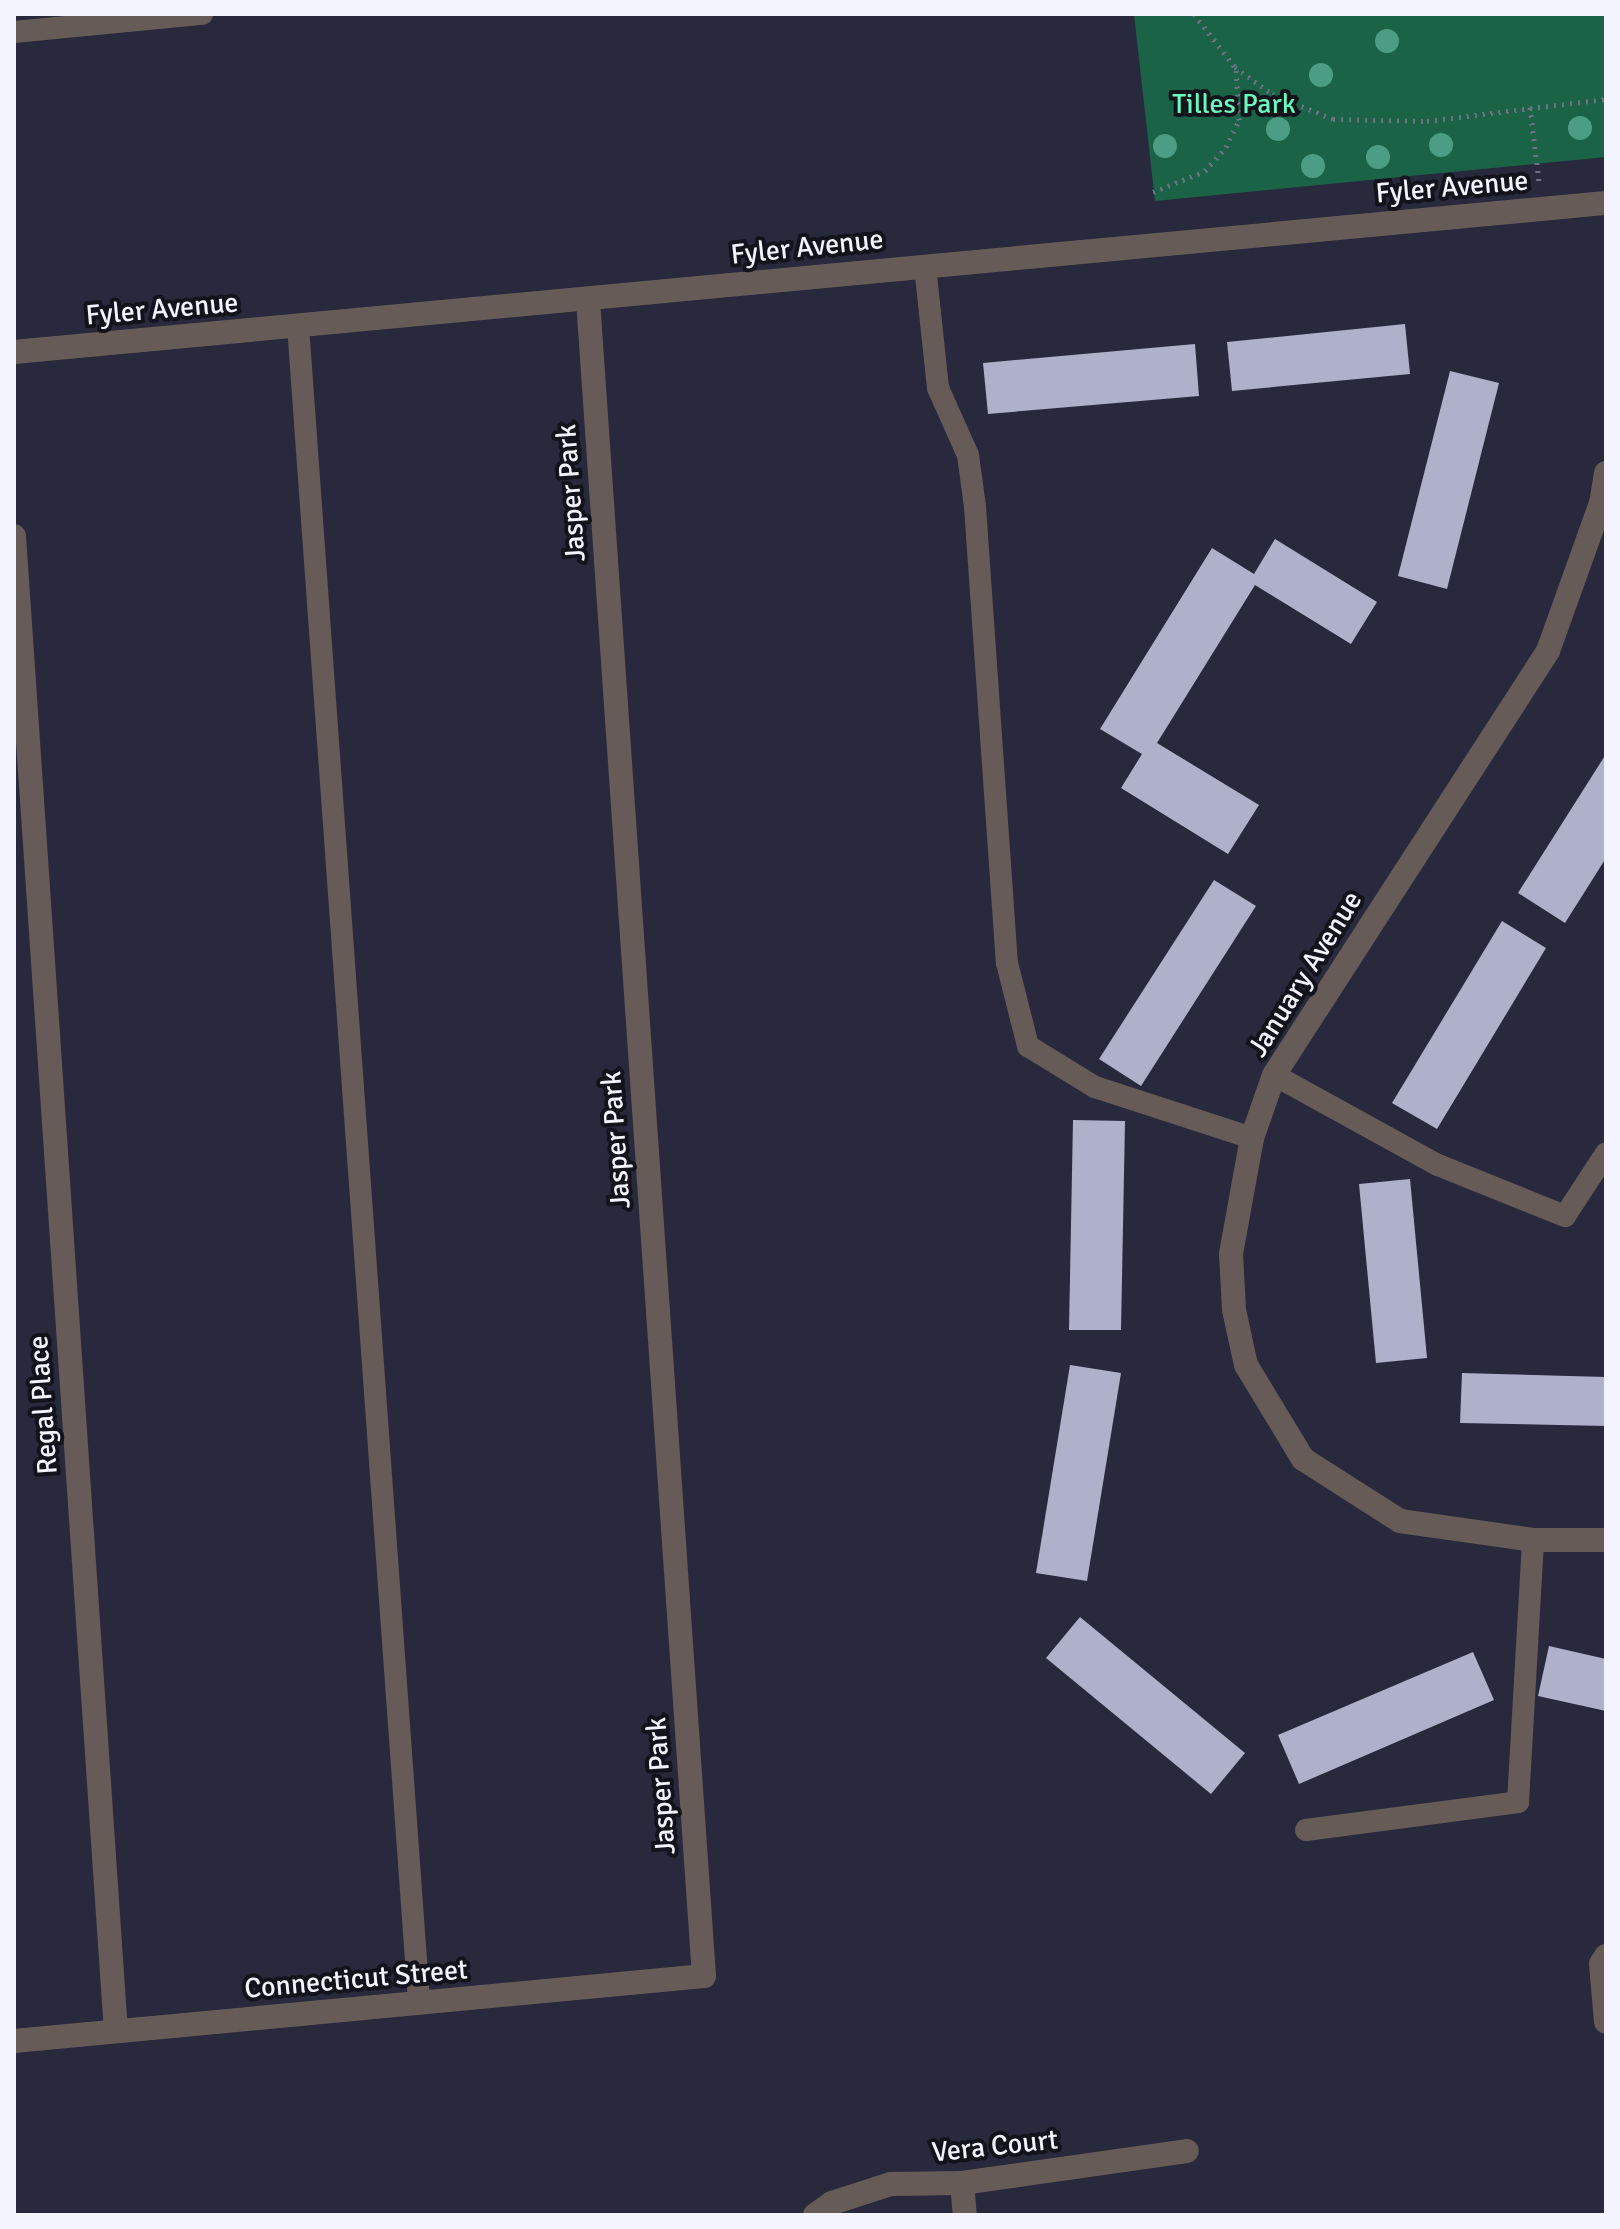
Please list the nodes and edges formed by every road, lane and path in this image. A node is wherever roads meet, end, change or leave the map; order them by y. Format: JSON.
{"nodes":[{"id":1,"x":202,"y":14,"type":"edge"},
{"id":2,"x":1194,"y":14,"type":"edge"},
{"id":3,"x":14,"y":32,"type":"edge"},
{"id":4,"x":1235,"y":67,"type":"junction"},
{"id":5,"x":1606,"y":99,"type":"edge"},
{"id":6,"x":1530,"y":107,"type":"junction"},
{"id":7,"x":1153,"y":192,"type":"dead end"},
{"id":8,"x":1606,"y":203,"type":"edge"},
{"id":9,"x":1542,"y":209,"type":"junction"},
{"id":10,"x":925,"y":266,"type":"junction"},
{"id":11,"x":588,"y":299,"type":"junction"},
{"id":12,"x":298,"y":326,"type":"junction"},
{"id":13,"x":14,"y":352,"type":"edge"},
{"id":14,"x":1606,"y":473,"type":"edge"},
{"id":15,"x":14,"y":536,"type":"edge"},
{"id":16,"x":1274,"y":1075,"type":"junction"},
{"id":17,"x":1252,"y":1138,"type":"junction"},
{"id":18,"x":1606,"y":1153,"type":"edge"},
{"id":19,"x":1533,"y":1540,"type":"junction"},
{"id":20,"x":1606,"y":1540,"type":"edge"},
{"id":21,"x":1306,"y":1830,"type":"dead end"},
{"id":22,"x":1606,"y":1956,"type":"edge"},
{"id":23,"x":704,"y":1976,"type":"joint"},
{"id":24,"x":419,"y":2003,"type":"junction"},
{"id":25,"x":1606,"y":2022,"type":"edge"},
{"id":26,"x":116,"y":2031,"type":"junction"},
{"id":27,"x":14,"y":2041,"type":"edge"},
{"id":28,"x":1187,"y":2151,"type":"dead end"},
{"id":29,"x":962,"y":2183,"type":"junction"},
{"id":30,"x":815,"y":2215,"type":"edge"},
{"id":31,"x":965,"y":2215,"type":"edge"}],
"edges":[{"from":1,"to":3,"type":"lane"},
{"from":2,"to":4,"type":"path"},
{"from":4,"to":6,"type":"path"},
{"from":4,"to":7,"type":"path"},
{"from":5,"to":6,"type":"path"},
{"from":6,"to":9,"type":"path"},
{"from":8,"to":9,"type":"street","name":"Fyler Avenue"},
{"from":9,"to":10,"type":"street","name":"Fyler Avenue"},
{"from":10,"to":11,"type":"street","name":"Fyler Avenue"},
{"from":10,"to":17,"type":"lane"},
{"from":11,"to":12,"type":"street","name":"Fyler Avenue"},
{"from":11,"to":23,"type":"street","name":"Jasper Park"},
{"from":12,"to":13,"type":"street","name":"Fyler Avenue"},
{"from":12,"to":24,"type":"lane"},
{"from":14,"to":16,"type":"street","name":"January Avenue"},
{"from":15,"to":26,"type":"street","name":"Regal Place"},
{"from":16,"to":17,"type":"street","name":"January Avenue"},
{"from":16,"to":18,"type":"lane"},
{"from":17,"to":19,"type":"street","name":"January Avenue"},
{"from":19,"to":20,"type":"street","name":"January Avenue"},
{"from":19,"to":21,"type":"lane"},
{"from":22,"to":25,"type":"street"},
{"from":23,"to":24,"type":"street","name":"Connecticut Street"},
{"from":24,"to":26,"type":"street","name":"Connecticut Street"},
{"from":26,"to":27,"type":"street","name":"Connecticut Street"},
{"from":28,"to":29,"type":"street","name":"Vera Court"},
{"from":29,"to":30,"type":"street","name":"Vera Court"},
{"from":29,"to":31,"type":"street"}]}
